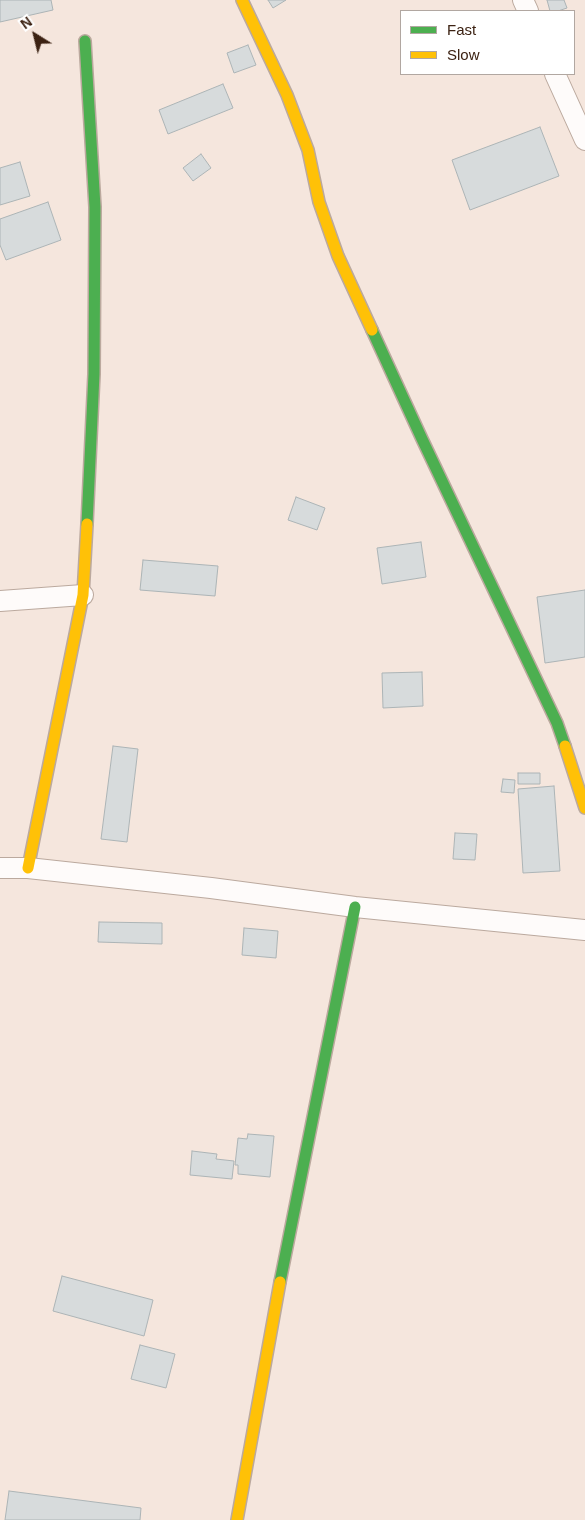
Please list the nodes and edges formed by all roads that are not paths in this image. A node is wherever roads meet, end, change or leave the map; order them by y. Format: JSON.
{"nodes":[{"id":1,"x":242,"y":0,"type":"edge"},
{"id":2,"x":86,"y":41,"type":"dead end"},
{"id":3,"x":556,"y":75,"type":"edge"},
{"id":4,"x":585,"y":140,"type":"edge"},
{"id":5,"x":83,"y":595,"type":"junction"},
{"id":6,"x":0,"y":601,"type":"edge"},
{"id":7,"x":585,"y":808,"type":"edge"},
{"id":8,"x":0,"y":868,"type":"edge"},
{"id":9,"x":28,"y":868,"type":"junction"},
{"id":10,"x":355,"y":907,"type":"junction"},
{"id":11,"x":585,"y":930,"type":"edge"},
{"id":12,"x":237,"y":1520,"type":"edge"}],
"edges":[{"from":1,"to":7,"type":"street"},
{"from":2,"to":5,"type":"street"},
{"from":3,"to":4,"type":"street"},
{"from":5,"to":6,"type":"street"},
{"from":5,"to":9,"type":"street"},
{"from":8,"to":9,"type":"street"},
{"from":9,"to":10,"type":"street"},
{"from":10,"to":11,"type":"street"},
{"from":10,"to":12,"type":"street"}]}
